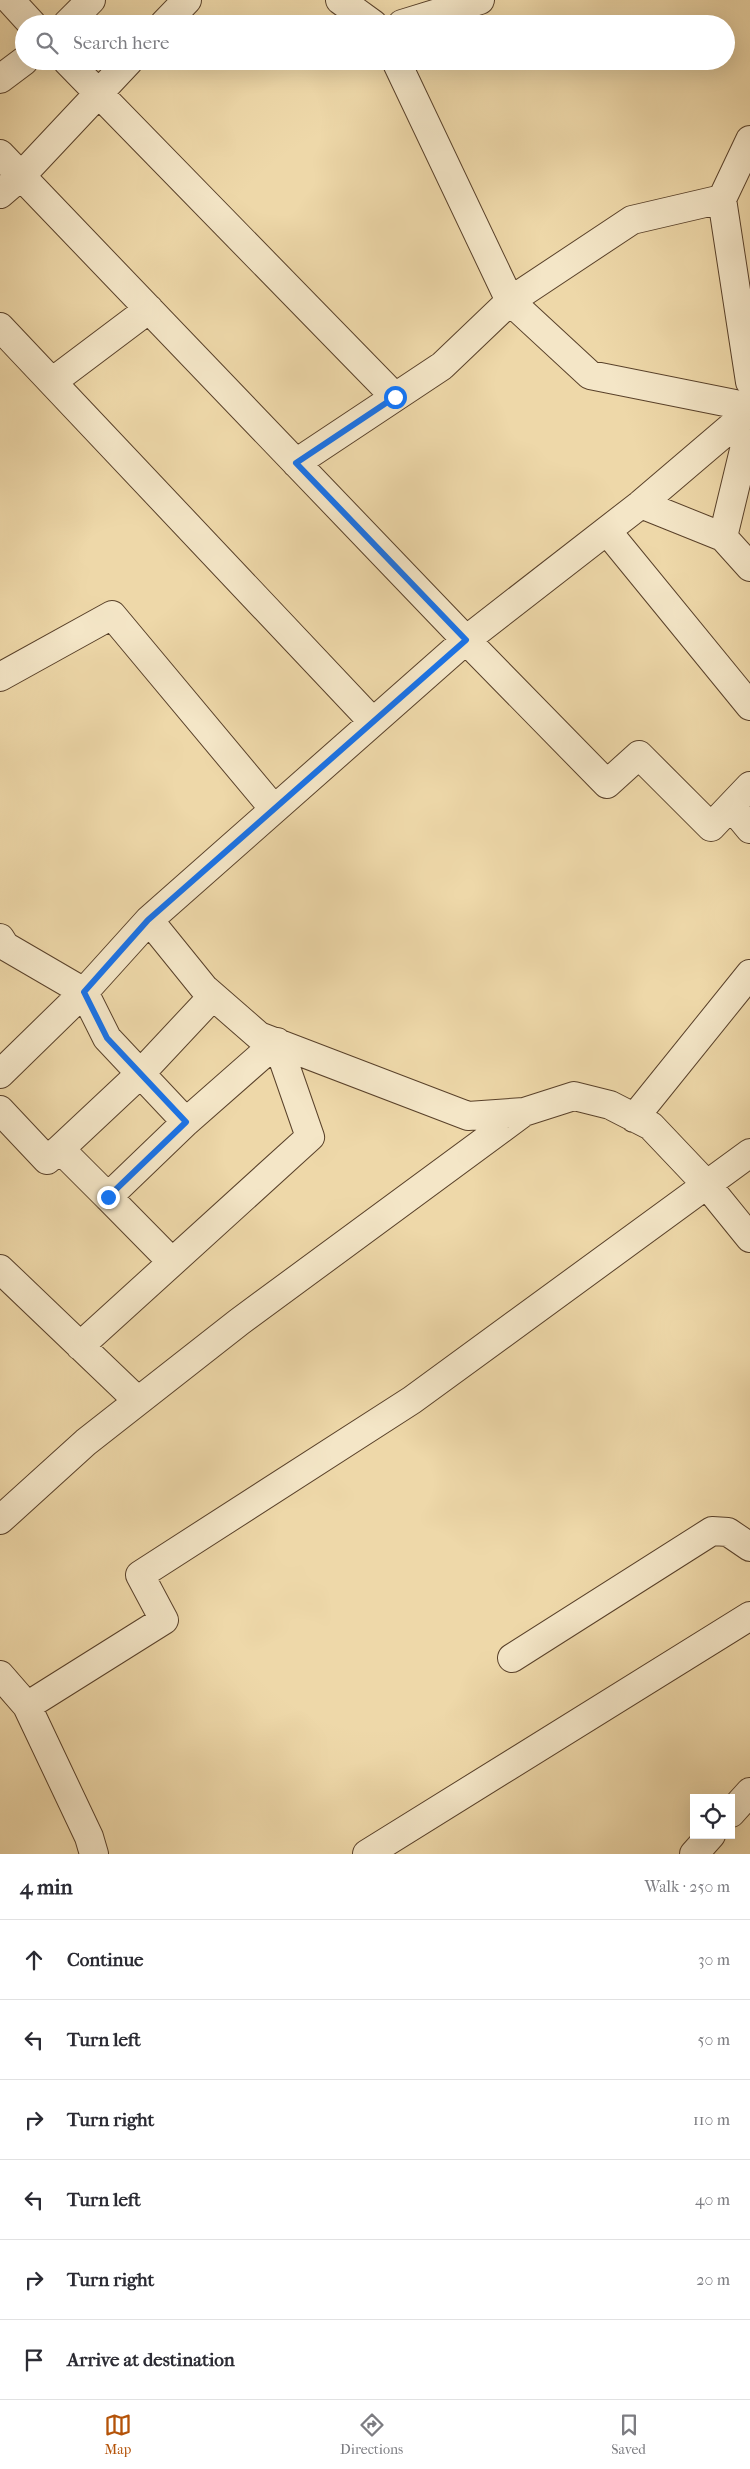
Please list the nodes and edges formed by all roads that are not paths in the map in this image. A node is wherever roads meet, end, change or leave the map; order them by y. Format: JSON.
{"nodes":[{"id":1,"x":10,"y":0,"type":"edge"},
{"id":2,"x":91,"y":0,"type":"edge"},
{"id":3,"x":187,"y":0,"type":"edge"},
{"id":4,"x":340,"y":0,"type":"edge"},
{"id":5,"x":480,"y":0,"type":"edge"},
{"id":6,"x":24,"y":15,"type":"edge"},
{"id":7,"x":76,"y":15,"type":"edge"},
{"id":8,"x":173,"y":15,"type":"edge"},
{"id":9,"x":361,"y":15,"type":"edge"},
{"id":10,"x":431,"y":15,"type":"edge"},
{"id":11,"x":15,"y":68,"type":"edge"},
{"id":12,"x":75,"y":70,"type":"edge"},
{"id":13,"x":121,"y":70,"type":"edge"},
{"id":14,"x":400,"y":70,"type":"edge"},
{"id":15,"x":0,"y":79,"type":"edge"},
{"id":16,"x":98,"y":94,"type":"junction"},
{"id":17,"x":750,"y":140,"type":"edge"},
{"id":18,"x":0,"y":154,"type":"edge"},
{"id":19,"x":21,"y":176,"type":"junction"},
{"id":20,"x":0,"y":194,"type":"edge"},
{"id":21,"x":722,"y":199,"type":"junction"},
{"id":22,"x":510,"y":301,"type":"junction"},
{"id":23,"x":149,"y":310,"type":"junction"},
{"id":24,"x":2,"y":331,"type":"edge"},
{"id":25,"x":52,"y":382,"type":"junction"},
{"id":26,"x":750,"y":382,"type":"edge"},
{"id":27,"x":395,"y":397,"type":"junction"},
{"id":28,"x":750,"y":407,"type":"edge"},
{"id":29,"x":750,"y":411,"type":"edge"},
{"id":30,"x":750,"y":425,"type":"edge"},
{"id":31,"x":296,"y":463,"type":"junction"},
{"id":32,"x":641,"y":504,"type":"junction"},
{"id":33,"x":607,"y":531,"type":"junction"},
{"id":34,"x":723,"y":537,"type":"junction"},
{"id":35,"x":750,"y":567,"type":"edge"},
{"id":36,"x":466,"y":640,"type":"junction"},
{"id":37,"x":0,"y":678,"type":"edge"},
{"id":38,"x":750,"y":706,"type":"edge"},
{"id":39,"x":373,"y":722,"type":"junction"},
{"id":40,"x":750,"y":786,"type":"edge"},
{"id":41,"x":731,"y":806,"type":"junction"},
{"id":42,"x":274,"y":810,"type":"junction"},
{"id":43,"x":750,"y":829,"type":"edge"},
{"id":44,"x":148,"y":920,"type":"junction"},
{"id":45,"x":0,"y":938,"type":"edge"},
{"id":46,"x":750,"y":974,"type":"edge"},
{"id":47,"x":84,"y":992,"type":"junction"},
{"id":48,"x":213,"y":996,"type":"junction"},
{"id":49,"x":277,"y":1042,"type":"junction"},
{"id":50,"x":0,"y":1074,"type":"edge"},
{"id":51,"x":140,"y":1074,"type":"junction"},
{"id":52,"x":0,"y":1110,"type":"edge"},
{"id":53,"x":524,"y":1112,"type":"junction"},
{"id":54,"x":634,"y":1118,"type":"junction"},
{"id":55,"x":186,"y":1122,"type":"junction"},
{"id":56,"x":60,"y":1149,"type":"junction"},
{"id":57,"x":750,"y":1153,"type":"edge"},
{"id":58,"x":707,"y":1185,"type":"junction"},
{"id":59,"x":108,"y":1197,"type":"junction"},
{"id":60,"x":750,"y":1238,"type":"edge"},
{"id":61,"x":172,"y":1262,"type":"junction"},
{"id":62,"x":0,"y":1269,"type":"edge"},
{"id":63,"x":80,"y":1346,"type":"junction"},
{"id":64,"x":138,"y":1401,"type":"junction"},
{"id":65,"x":0,"y":1520,"type":"edge"},
{"id":66,"x":750,"y":1547,"type":"edge"},
{"id":67,"x":749,"y":1620,"type":"edge"},
{"id":68,"x":512,"y":1658,"type":"dead end"},
{"id":69,"x":0,"y":1675,"type":"edge"},
{"id":70,"x":28,"y":1706,"type":"junction"},
{"id":71,"x":750,"y":1792,"type":"edge"},
{"id":72,"x":735,"y":1809,"type":"edge"},
{"id":73,"x":707,"y":1839,"type":"edge"},
{"id":74,"x":94,"y":1854,"type":"edge"},
{"id":75,"x":367,"y":1854,"type":"edge"},
{"id":76,"x":694,"y":1854,"type":"edge"}],
"edges":[{"from":1,"to":6,"type":"street"},
{"from":2,"to":7,"type":"street"},
{"from":3,"to":8,"type":"street"},
{"from":4,"to":9,"type":"street"},
{"from":5,"to":10,"type":"street"},
{"from":11,"to":15,"type":"street"},
{"from":12,"to":16,"type":"street"},
{"from":13,"to":16,"type":"street"},
{"from":14,"to":22,"type":"street"},
{"from":16,"to":19,"type":"street"},
{"from":16,"to":27,"type":"street"},
{"from":17,"to":21,"type":"street"},
{"from":18,"to":19,"type":"street"},
{"from":19,"to":20,"type":"street"},
{"from":19,"to":23,"type":"street"},
{"from":21,"to":22,"type":"street"},
{"from":21,"to":26,"type":"street"},
{"from":22,"to":27,"type":"street"},
{"from":22,"to":28,"type":"street"},
{"from":23,"to":25,"type":"street"},
{"from":23,"to":31,"type":"street"},
{"from":24,"to":25,"type":"street"},
{"from":25,"to":39,"type":"street"},
{"from":27,"to":31,"type":"street"},
{"from":29,"to":32,"type":"street"},
{"from":30,"to":34,"type":"street"},
{"from":31,"to":36,"type":"street"},
{"from":32,"to":33,"type":"street"},
{"from":32,"to":34,"type":"street"},
{"from":33,"to":36,"type":"street"},
{"from":33,"to":38,"type":"street"},
{"from":34,"to":35,"type":"street"},
{"from":36,"to":39,"type":"street"},
{"from":36,"to":41,"type":"street"},
{"from":37,"to":42,"type":"street"},
{"from":39,"to":42,"type":"street"},
{"from":40,"to":41,"type":"street"},
{"from":41,"to":43,"type":"street"},
{"from":42,"to":44,"type":"street"},
{"from":44,"to":47,"type":"street"},
{"from":44,"to":48,"type":"street"},
{"from":45,"to":47,"type":"street"},
{"from":46,"to":54,"type":"street"},
{"from":47,"to":50,"type":"street"},
{"from":47,"to":51,"type":"street"},
{"from":48,"to":49,"type":"street"},
{"from":48,"to":51,"type":"street"},
{"from":49,"to":53,"type":"street"},
{"from":49,"to":55,"type":"street"},
{"from":49,"to":61,"type":"street"},
{"from":51,"to":55,"type":"street"},
{"from":51,"to":56,"type":"street"},
{"from":52,"to":56,"type":"street"},
{"from":53,"to":54,"type":"street"},
{"from":53,"to":64,"type":"street"},
{"from":54,"to":58,"type":"street"},
{"from":55,"to":59,"type":"street"},
{"from":56,"to":59,"type":"street"},
{"from":57,"to":58,"type":"street"},
{"from":58,"to":60,"type":"street"},
{"from":58,"to":70,"type":"street"},
{"from":59,"to":61,"type":"street"},
{"from":61,"to":63,"type":"street"},
{"from":62,"to":63,"type":"street"},
{"from":63,"to":64,"type":"street"},
{"from":64,"to":65,"type":"street"},
{"from":66,"to":68,"type":"street"},
{"from":67,"to":75,"type":"street"},
{"from":69,"to":70,"type":"street"},
{"from":70,"to":74,"type":"street"},
{"from":71,"to":72,"type":"street"},
{"from":73,"to":76,"type":"street"}]}
